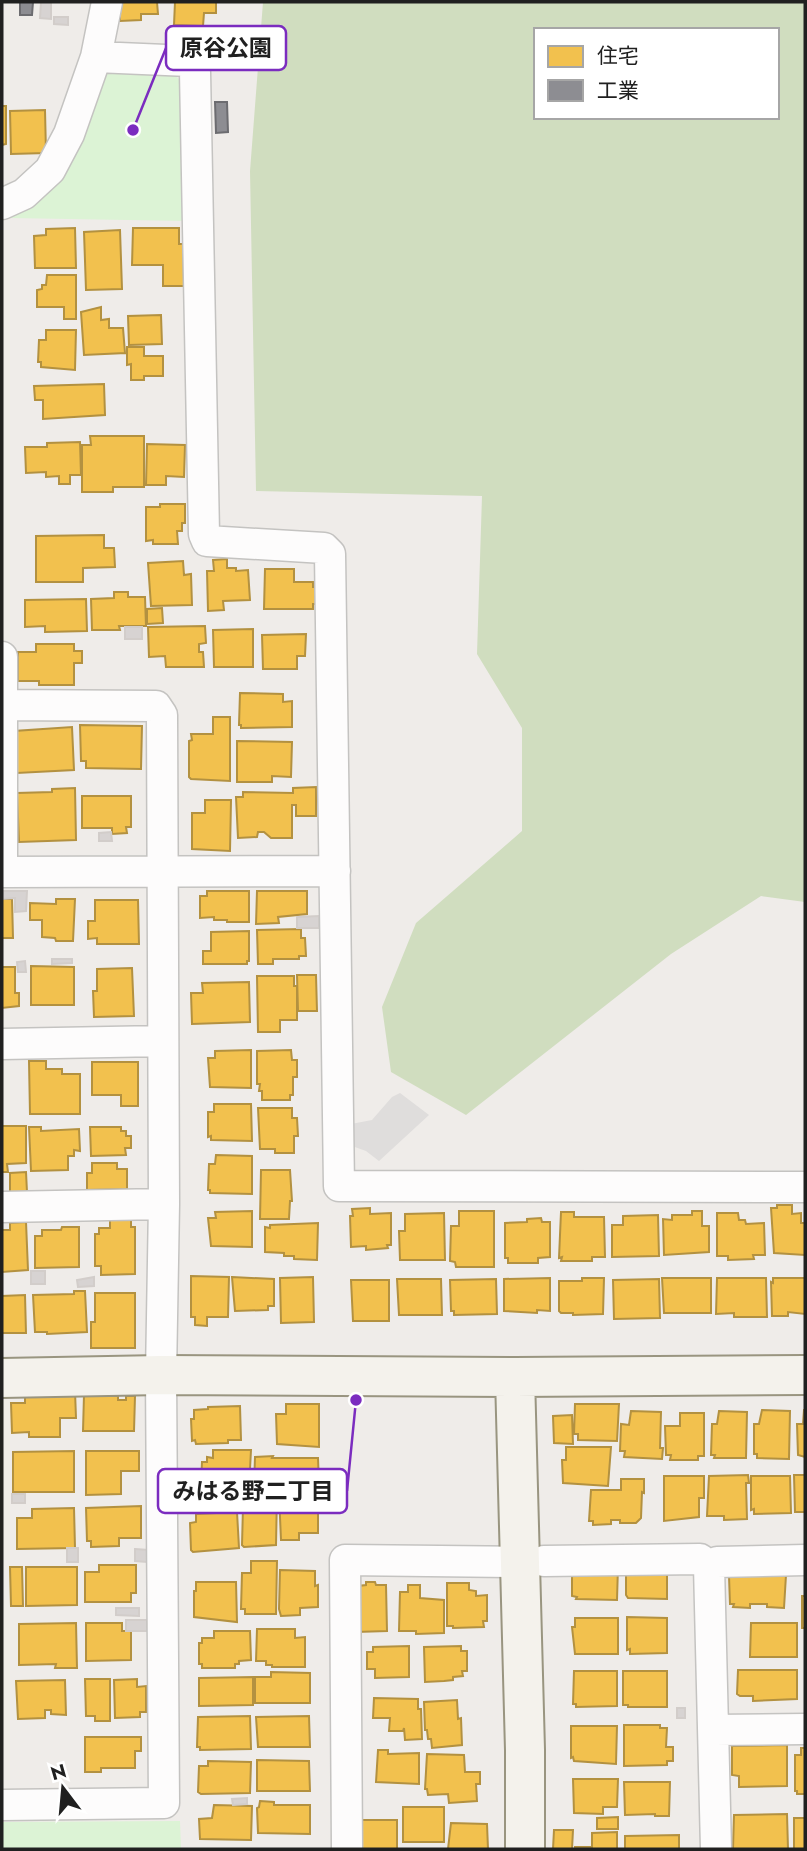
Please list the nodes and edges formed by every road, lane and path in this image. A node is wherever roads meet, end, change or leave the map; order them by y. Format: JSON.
{"nodes":[{"id":1,"x":107,"y":2,"type":"edge"},
{"id":2,"x":96,"y":57,"type":"junction"},
{"id":3,"x":2,"y":204,"type":"edge"},
{"id":4,"x":2,"y":657,"type":"edge"},
{"id":5,"x":3,"y":705,"type":"edge"},
{"id":6,"x":162,"y":871,"type":"junction"},
{"id":7,"x":335,"y":871,"type":"junction"},
{"id":8,"x":2,"y":872,"type":"edge"},
{"id":9,"x":162,"y":1041,"type":"junction"},
{"id":10,"x":2,"y":1044,"type":"edge"},
{"id":11,"x":805,"y":1187,"type":"edge"},
{"id":12,"x":164,"y":1205,"type":"junction"},
{"id":13,"x":2,"y":1207,"type":"edge"},
{"id":14,"x":161,"y":1375,"type":"junction"},
{"id":15,"x":805,"y":1375,"type":"edge"},
{"id":16,"x":515,"y":1377,"type":"junction"},
{"id":17,"x":2,"y":1378,"type":"edge"},
{"id":18,"x":805,"y":1560,"type":"edge"},
{"id":19,"x":532,"y":1562,"type":"junction"},
{"id":20,"x":709,"y":1566,"type":"junction"},
{"id":21,"x":805,"y":1729,"type":"edge"},
{"id":22,"x":715,"y":1730,"type":"junction"},
{"id":23,"x":2,"y":1794,"type":"edge"},
{"id":24,"x":2,"y":1805,"type":"edge"},
{"id":25,"x":347,"y":1849,"type":"edge"},
{"id":26,"x":525,"y":1849,"type":"edge"},
{"id":27,"x":716,"y":1849,"type":"edge"}],
"edges":[{"from":1,"to":2,"type":"street"},
{"from":2,"to":3,"type":"street"},
{"from":2,"to":7,"type":"street"},
{"from":4,"to":5,"type":"street"},
{"from":5,"to":6,"type":"street"},
{"from":5,"to":8,"type":"street"},
{"from":6,"to":7,"type":"street"},
{"from":6,"to":8,"type":"street"},
{"from":6,"to":9,"type":"street"},
{"from":7,"to":11,"type":"street"},
{"from":9,"to":10,"type":"street"},
{"from":9,"to":12,"type":"street"},
{"from":12,"to":13,"type":"street"},
{"from":12,"to":14,"type":"street"},
{"from":14,"to":16,"type":"street"},
{"from":14,"to":17,"type":"street"},
{"from":14,"to":24,"type":"street"},
{"from":15,"to":16,"type":"street"},
{"from":16,"to":19,"type":"street"},
{"from":18,"to":20,"type":"street"},
{"from":19,"to":20,"type":"street"},
{"from":19,"to":25,"type":"street"},
{"from":19,"to":26,"type":"street"},
{"from":20,"to":22,"type":"street"},
{"from":21,"to":22,"type":"street"},
{"from":22,"to":27,"type":"street"},
{"from":23,"to":24,"type":"street"}]}
